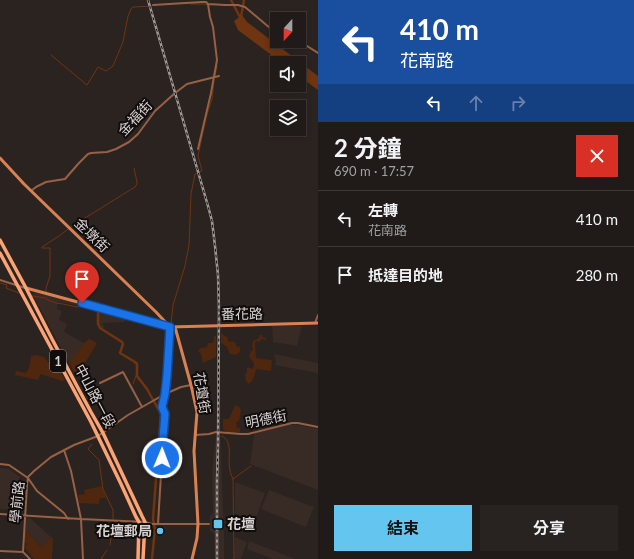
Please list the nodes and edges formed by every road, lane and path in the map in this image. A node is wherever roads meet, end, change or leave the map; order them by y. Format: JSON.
{"nodes":[{"id":1,"x":181,"y":1,"type":"edge"},
{"id":2,"x":153,"y":4,"type":"dead end"},
{"id":3,"x":208,"y":4,"type":"junction"},
{"id":4,"x":270,"y":28,"type":"edge"},
{"id":5,"x":306,"y":45,"type":"edge"},
{"id":6,"x":318,"y":53,"type":"edge"},
{"id":7,"x":219,"y":76,"type":"dead end"},
{"id":8,"x":213,"y":78,"type":"junction"},
{"id":9,"x":198,"y":149,"type":"dead end"},
{"id":10,"x":0,"y":158,"type":"edge"},
{"id":11,"x":31,"y":191,"type":"junction"},
{"id":12,"x":0,"y":240,"type":"edge"},
{"id":13,"x":0,"y":253,"type":"edge"},
{"id":14,"x":0,"y":280,"type":"edge"},
{"id":15,"x":18,"y":285,"type":"junction"},
{"id":16,"x":26,"y":288,"type":"junction"},
{"id":17,"x":318,"y":315,"type":"edge"},
{"id":18,"x":317,"y":323,"type":"edge"},
{"id":19,"x":170,"y":327,"type":"junction"},
{"id":20,"x":175,"y":327,"type":"junction"},
{"id":21,"x":100,"y":383,"type":"dead end"},
{"id":22,"x":191,"y":385,"type":"junction"},
{"id":23,"x":165,"y":394,"type":"junction"},
{"id":24,"x":142,"y":407,"type":"junction"},
{"id":25,"x":318,"y":427,"type":"edge"},
{"id":26,"x":103,"y":434,"type":"junction"},
{"id":27,"x":195,"y":435,"type":"junction"},
{"id":28,"x":98,"y":436,"type":"junction"},
{"id":29,"x":64,"y":450,"type":"junction"},
{"id":30,"x":0,"y":464,"type":"edge"},
{"id":31,"x":28,"y":478,"type":"junction"},
{"id":32,"x":0,"y":514,"type":"edge"},
{"id":33,"x":25,"y":515,"type":"junction"},
{"id":34,"x":68,"y":518,"type":"junction"},
{"id":35,"x":81,"y":519,"type":"junction"},
{"id":36,"x":139,"y":522,"type":"junction"},
{"id":37,"x":144,"y":522,"type":"junction"},
{"id":38,"x":157,"y":524,"type":"junction"},
{"id":39,"x":198,"y":524,"type":"junction"},
{"id":40,"x":209,"y":524,"type":"dead end"},
{"id":41,"x":0,"y":551,"type":"edge"},
{"id":42,"x":24,"y":552,"type":"junction"},
{"id":43,"x":30,"y":559,"type":"edge"},
{"id":44,"x":83,"y":559,"type":"edge"},
{"id":45,"x":138,"y":559,"type":"edge"},
{"id":46,"x":143,"y":559,"type":"edge"},
{"id":47,"x":192,"y":559,"type":"edge"}],
"edges":[{"from":1,"to":2,"type":"street"},
{"from":1,"to":3,"type":"street"},
{"from":3,"to":4,"type":"street"},
{"from":3,"to":8,"type":"street"},
{"from":5,"to":6,"type":"street"},
{"from":7,"to":8,"type":"street","name":"金福街"},
{"from":8,"to":9,"type":"street"},
{"from":8,"to":11,"type":"street","name":"金福街"},
{"from":10,"to":11,"type":"street","name":"金墩街"},
{"from":11,"to":19,"type":"street","name":"金墩街"},
{"from":12,"to":16,"type":"main road","name":"中山路一段","number":"1"},
{"from":13,"to":15,"type":"main road","name":"中山路一段","number":"1"},
{"from":14,"to":15,"type":"street"},
{"from":15,"to":16,"type":"street"},
{"from":15,"to":28,"type":"main road","name":"中山路一段","number":"1"},
{"from":16,"to":19,"type":"street","name":"番花路"},
{"from":16,"to":26,"type":"main road","name":"中山路一段","number":"1"},
{"from":17,"to":18,"type":"street"},
{"from":18,"to":20,"type":"street","name":"番花路"},
{"from":19,"to":20,"type":"street","name":"番花路"},
{"from":19,"to":23,"type":"street"},
{"from":20,"to":22,"type":"street","name":"花壇街"},
{"from":21,"to":24,"type":"street"},
{"from":22,"to":23,"type":"street","name":"學前路"},
{"from":22,"to":27,"type":"street","name":"花壇街"},
{"from":23,"to":24,"type":"street","name":"學前路"},
{"from":23,"to":38,"type":"street"},
{"from":24,"to":26,"type":"street","name":"學前路"},
{"from":25,"to":27,"type":"street","name":"明德街"},
{"from":26,"to":28,"type":"street","name":"學前路"},
{"from":26,"to":37,"type":"main road","name":"中山路一段","number":"1"},
{"from":27,"to":39,"type":"street","name":"花壇街"},
{"from":28,"to":29,"type":"street","name":"學前路"},
{"from":28,"to":36,"type":"main road","name":"中山路一段","number":"1"},
{"from":29,"to":31,"type":"street","name":"學前路"},
{"from":29,"to":35,"type":"street"},
{"from":30,"to":31,"type":"street"},
{"from":31,"to":33,"type":"street","name":"學前路"},
{"from":31,"to":34,"type":"street"},
{"from":32,"to":33,"type":"street"},
{"from":33,"to":34,"type":"street"},
{"from":33,"to":42,"type":"street","name":"學前路"},
{"from":34,"to":35,"type":"street"},
{"from":35,"to":36,"type":"street"},
{"from":35,"to":44,"type":"street"},
{"from":36,"to":37,"type":"street"},
{"from":36,"to":45,"type":"main road","number":"1"},
{"from":37,"to":38,"type":"street"},
{"from":37,"to":46,"type":"main road","number":"1"},
{"from":38,"to":39,"type":"street"},
{"from":39,"to":40,"type":"street"},
{"from":39,"to":47,"type":"street","name":"花壇街"},
{"from":41,"to":42,"type":"street"},
{"from":42,"to":43,"type":"street"}]}
